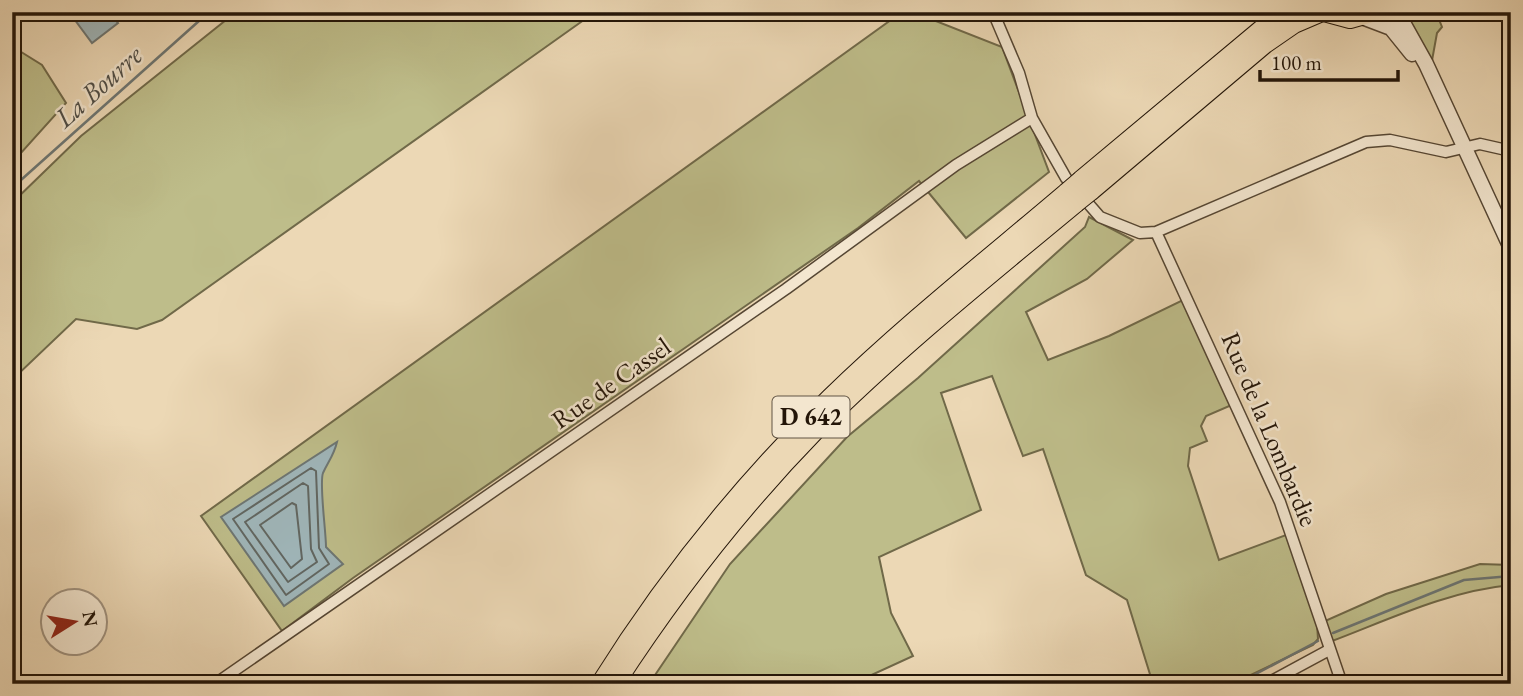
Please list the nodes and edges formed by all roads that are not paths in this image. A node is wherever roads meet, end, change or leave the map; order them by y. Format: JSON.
{"nodes":[{"id":1,"x":992,"y":12,"type":"edge"},
{"id":2,"x":1282,"y":12,"type":"edge"},
{"id":3,"x":1323,"y":12,"type":"edge"},
{"id":4,"x":1397,"y":12,"type":"edge"},
{"id":5,"x":1368,"y":15,"type":"edge"},
{"id":6,"x":1439,"y":96,"type":"junction"},
{"id":7,"x":1032,"y":118,"type":"junction"},
{"id":8,"x":1465,"y":147,"type":"junction"},
{"id":9,"x":1511,"y":151,"type":"edge"},
{"id":10,"x":1086,"y":186,"type":"junction"},
{"id":11,"x":1072,"y":198,"type":"junction"},
{"id":12,"x":1156,"y":232,"type":"junction"},
{"id":13,"x":1511,"y":248,"type":"edge"},
{"id":14,"x":1329,"y":650,"type":"junction"},
{"id":15,"x":215,"y":684,"type":"edge"},
{"id":16,"x":600,"y":684,"type":"edge"},
{"id":17,"x":615,"y":684,"type":"edge"},
{"id":18,"x":1266,"y":684,"type":"edge"},
{"id":19,"x":1342,"y":684,"type":"edge"}],
"edges":[{"from":1,"to":7,"type":"street"},
{"from":2,"to":10,"type":"highway","number":"D 642"},
{"from":3,"to":5,"type":"highway"},
{"from":3,"to":10,"type":"highway","number":"D 642"},
{"from":4,"to":6,"type":"street"},
{"from":5,"to":6,"type":"street"},
{"from":6,"to":8,"type":"street"},
{"from":7,"to":12,"type":"street"},
{"from":7,"to":15,"type":"street","name":"Rue de Cassel"},
{"from":8,"to":9,"type":"street"},
{"from":8,"to":12,"type":"street"},
{"from":8,"to":13,"type":"street"},
{"from":10,"to":11,"type":"highway","number":"D 642","bridge":true},
{"from":11,"to":16,"type":"highway","number":"D 642"},
{"from":11,"to":17,"type":"highway","number":"D 642"},
{"from":12,"to":14,"type":"street","name":"Rue de la Lombardie"},
{"from":14,"to":18,"type":"street"},
{"from":14,"to":19,"type":"street","name":"Rue de la Lombardie"}]}
